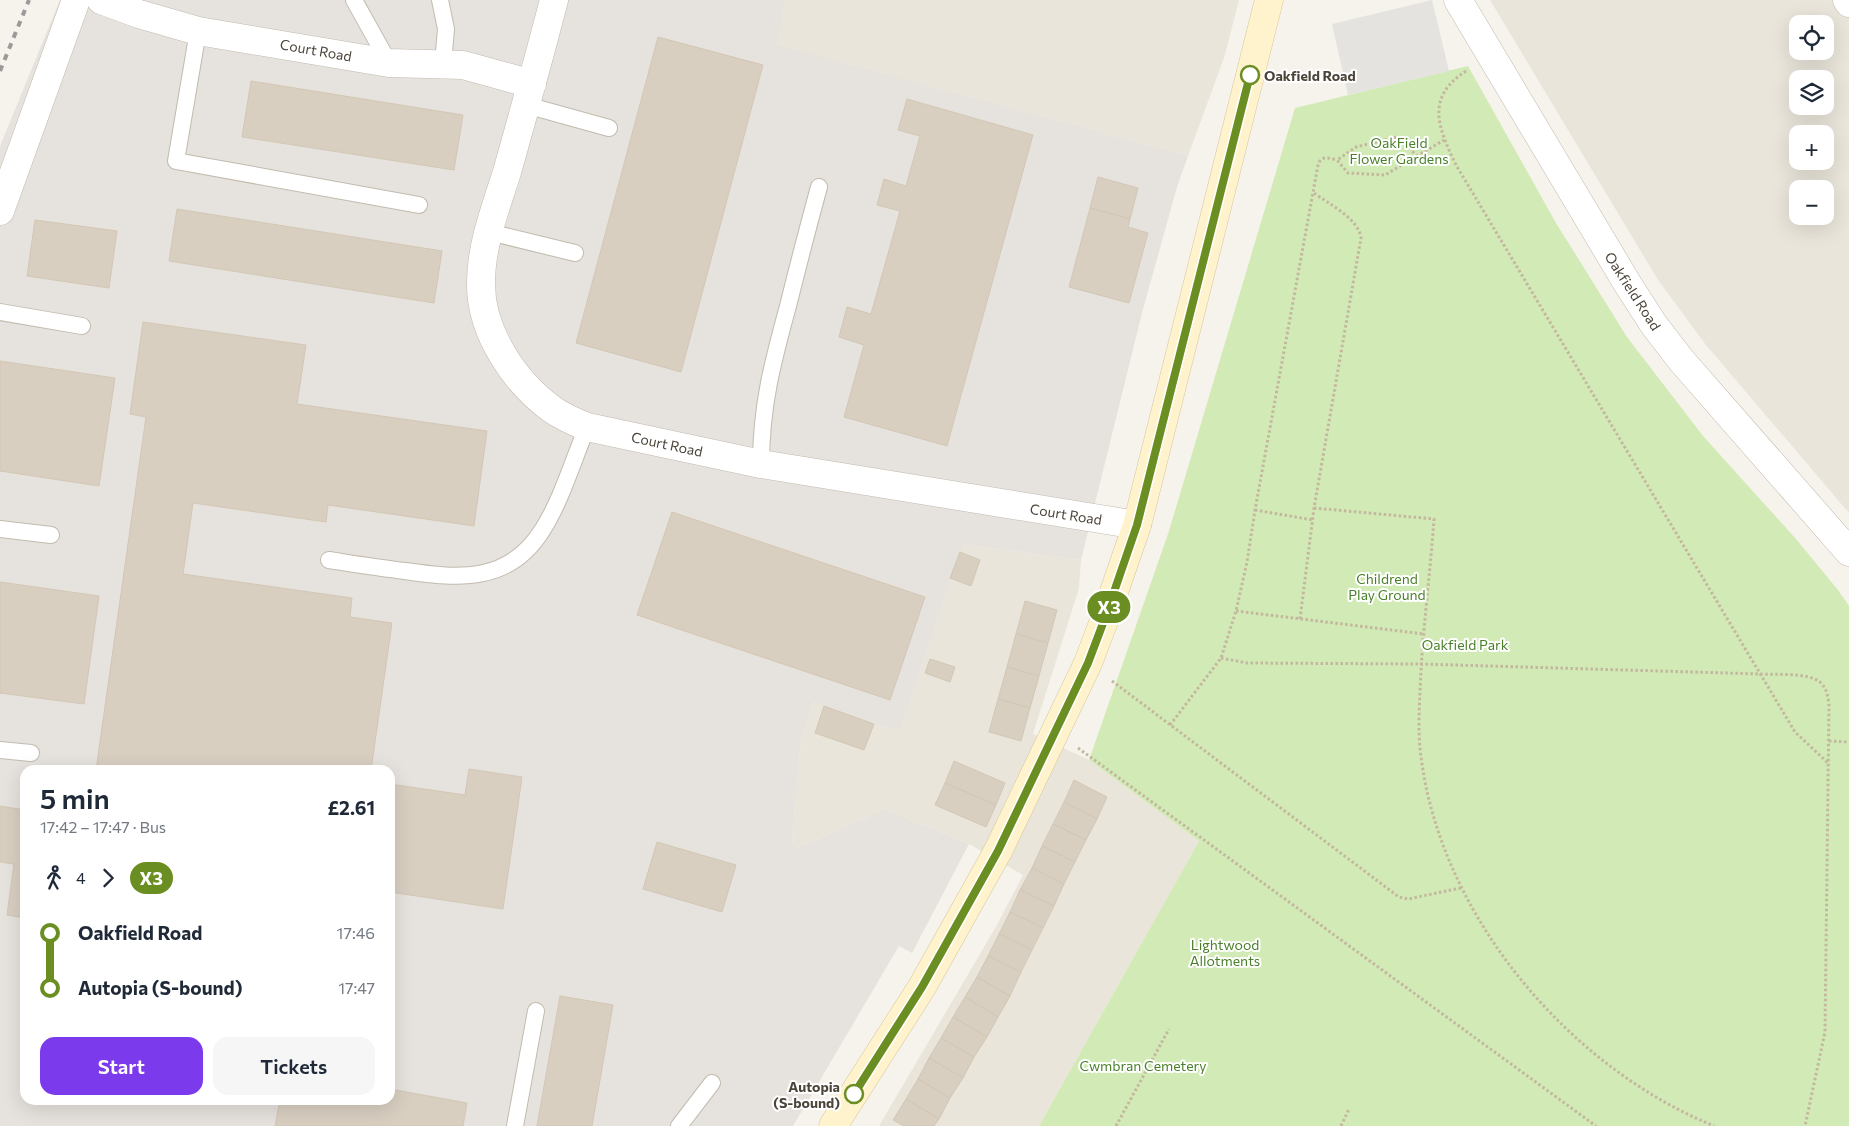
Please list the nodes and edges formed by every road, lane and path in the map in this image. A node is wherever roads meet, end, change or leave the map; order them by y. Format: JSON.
{"nodes":[{"id":1,"x":76,"y":0,"type":"edge"},
{"id":2,"x":102,"y":0,"type":"edge"},
{"id":3,"x":354,"y":0,"type":"edge"},
{"id":4,"x":440,"y":0,"type":"edge"},
{"id":5,"x":554,"y":0,"type":"edge"},
{"id":6,"x":1270,"y":0,"type":"edge"},
{"id":7,"x":1458,"y":0,"type":"edge"},
{"id":8,"x":198,"y":30,"type":"junction"},
{"id":9,"x":1491,"y":56,"type":"junction"},
{"id":10,"x":389,"y":63,"type":"junction"},
{"id":11,"x":443,"y":63,"type":"junction"},
{"id":12,"x":529,"y":95,"type":"junction"},
{"id":13,"x":609,"y":128,"type":"dead end"},
{"id":14,"x":1444,"y":140,"type":"junction"},
{"id":15,"x":1417,"y":157,"type":"junction"},
{"id":16,"x":1337,"y":160,"type":"junction"},
{"id":17,"x":819,"y":187,"type":"dead end"},
{"id":18,"x":1314,"y":193,"type":"junction"},
{"id":19,"x":419,"y":205,"type":"dead end"},
{"id":20,"x":0,"y":211,"type":"edge"},
{"id":21,"x":489,"y":232,"type":"junction"},
{"id":22,"x":575,"y":253,"type":"dead end"},
{"id":23,"x":0,"y":312,"type":"edge"},
{"id":24,"x":82,"y":326,"type":"dead end"},
{"id":25,"x":586,"y":427,"type":"junction"},
{"id":26,"x":761,"y":464,"type":"junction"},
{"id":27,"x":1314,"y":508,"type":"junction"},
{"id":28,"x":1255,"y":510,"type":"junction"},
{"id":29,"x":1313,"y":520,"type":"junction"},
{"id":30,"x":1137,"y":525,"type":"junction"},
{"id":31,"x":0,"y":529,"type":"edge"},
{"id":32,"x":51,"y":535,"type":"dead end"},
{"id":33,"x":1849,"y":552,"type":"edge"},
{"id":34,"x":330,"y":560,"type":"dead end"},
{"id":35,"x":1236,"y":611,"type":"junction"},
{"id":36,"x":1300,"y":618,"type":"junction"},
{"id":37,"x":1424,"y":634,"type":"junction"},
{"id":38,"x":1220,"y":658,"type":"junction"},
{"id":39,"x":1088,"y":663,"type":"junction"},
{"id":40,"x":1421,"y":664,"type":"junction"},
{"id":41,"x":1760,"y":674,"type":"junction"},
{"id":42,"x":1170,"y":725,"type":"junction"},
{"id":43,"x":1055,"y":731,"type":"junction"},
{"id":44,"x":1829,"y":741,"type":"junction"},
{"id":45,"x":1849,"y":742,"type":"edge"},
{"id":46,"x":0,"y":750,"type":"edge"},
{"id":47,"x":32,"y":753,"type":"dead end"},
{"id":48,"x":1828,"y":763,"type":"junction"},
{"id":49,"x":1461,"y":888,"type":"junction"},
{"id":50,"x":536,"y":1012,"type":"dead end"},
{"id":51,"x":1169,"y":1029,"type":"dead end"},
{"id":52,"x":712,"y":1083,"type":"dead end"},
{"id":53,"x":1349,"y":1109,"type":"dead end"},
{"id":54,"x":515,"y":1126,"type":"edge"},
{"id":55,"x":679,"y":1126,"type":"edge"},
{"id":56,"x":833,"y":1126,"type":"edge"},
{"id":57,"x":1116,"y":1126,"type":"edge"},
{"id":58,"x":1341,"y":1126,"type":"edge"},
{"id":59,"x":1596,"y":1126,"type":"edge"},
{"id":60,"x":1714,"y":1126,"type":"edge"},
{"id":61,"x":1805,"y":1126,"type":"edge"}],
"edges":[{"from":1,"to":20,"type":"street"},
{"from":2,"to":8,"type":"street","name":"Court Road"},
{"from":3,"to":10,"type":"lane"},
{"from":4,"to":11,"type":"lane"},
{"from":5,"to":12,"type":"street","name":"Court Road"},
{"from":6,"to":30,"type":"street"},
{"from":7,"to":9,"type":"street","name":"Oakfield Road"},
{"from":8,"to":10,"type":"street","name":"Court Road"},
{"from":8,"to":19,"type":"lane"},
{"from":9,"to":14,"type":"path"},
{"from":9,"to":33,"type":"street","name":"Oakfield Road"},
{"from":10,"to":11,"type":"street","name":"Court Road"},
{"from":11,"to":12,"type":"street","name":"Court Road"},
{"from":12,"to":13,"type":"lane"},
{"from":12,"to":21,"type":"street","name":"Court Road"},
{"from":14,"to":15,"type":"path"},
{"from":14,"to":41,"type":"path"},
{"from":15,"to":16,"type":"path"},
{"from":15,"to":16,"type":"path"},
{"from":16,"to":18,"type":"path"},
{"from":17,"to":26,"type":"lane"},
{"from":18,"to":27,"type":"path"},
{"from":18,"to":28,"type":"path"},
{"from":21,"to":22,"type":"lane"},
{"from":21,"to":25,"type":"street","name":"Court Road"},
{"from":23,"to":24,"type":"lane"},
{"from":25,"to":26,"type":"street","name":"Court Road"},
{"from":25,"to":34,"type":"lane"},
{"from":26,"to":30,"type":"street","name":"Court Road"},
{"from":27,"to":29,"type":"path"},
{"from":27,"to":37,"type":"path"},
{"from":28,"to":29,"type":"path"},
{"from":28,"to":35,"type":"path"},
{"from":29,"to":36,"type":"path"},
{"from":30,"to":39,"type":"street"},
{"from":31,"to":32,"type":"lane"},
{"from":35,"to":36,"type":"path"},
{"from":35,"to":38,"type":"path"},
{"from":36,"to":37,"type":"path"},
{"from":37,"to":40,"type":"path"},
{"from":38,"to":40,"type":"path"},
{"from":38,"to":42,"type":"path"},
{"from":39,"to":42,"type":"path"},
{"from":39,"to":43,"type":"street"},
{"from":40,"to":41,"type":"path"},
{"from":40,"to":49,"type":"path"},
{"from":41,"to":44,"type":"path"},
{"from":41,"to":48,"type":"path"},
{"from":42,"to":49,"type":"path"},
{"from":43,"to":56,"type":"street"},
{"from":43,"to":59,"type":"path"},
{"from":44,"to":45,"type":"path"},
{"from":44,"to":48,"type":"path"},
{"from":46,"to":47,"type":"lane"},
{"from":48,"to":61,"type":"path"},
{"from":49,"to":60,"type":"path"},
{"from":50,"to":54,"type":"lane"},
{"from":51,"to":57,"type":"path"},
{"from":52,"to":55,"type":"lane"},
{"from":53,"to":58,"type":"path"}]}
